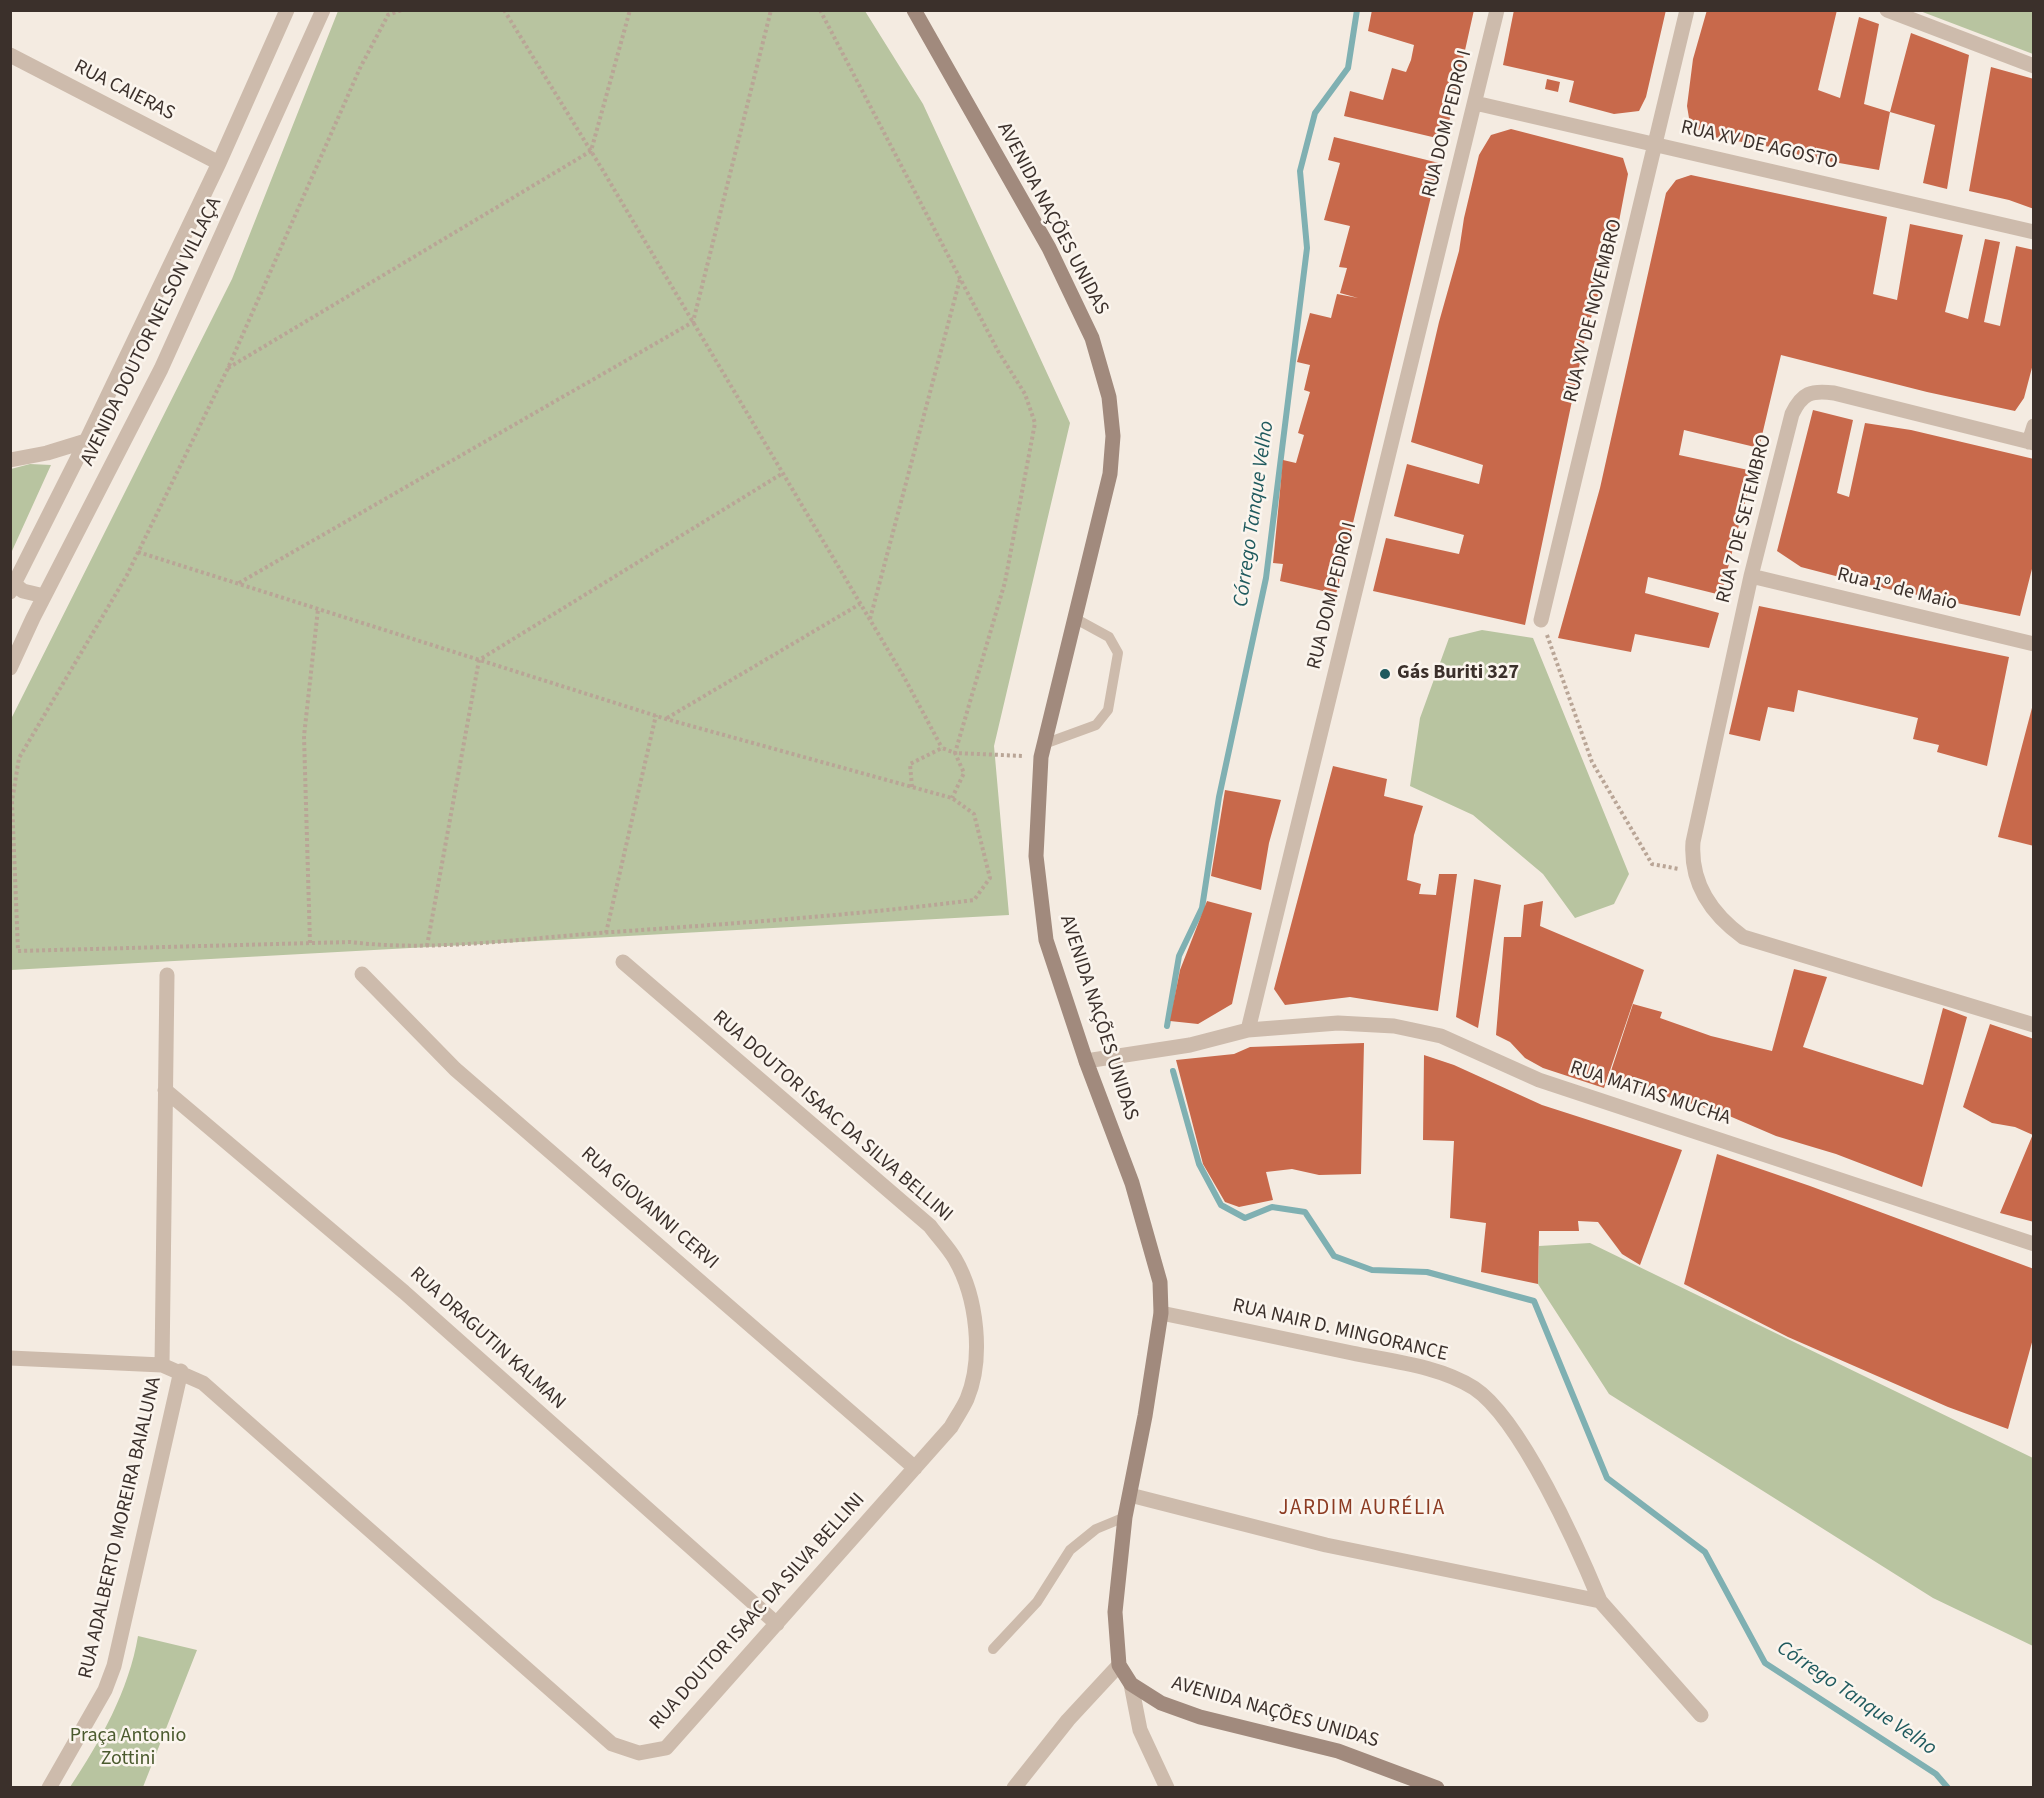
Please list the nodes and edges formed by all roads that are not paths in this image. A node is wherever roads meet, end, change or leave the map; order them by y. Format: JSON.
{"nodes":[{"id":1,"x":287,"y":10,"type":"edge"},
{"id":2,"x":322,"y":10,"type":"edge"},
{"id":3,"x":914,"y":10,"type":"edge"},
{"id":4,"x":1497,"y":10,"type":"edge"},
{"id":5,"x":1686,"y":10,"type":"edge"},
{"id":6,"x":1887,"y":10,"type":"edge"},
{"id":7,"x":10,"y":55,"type":"edge"},
{"id":8,"x":2034,"y":66,"type":"edge"},
{"id":9,"x":1475,"y":103,"type":"junction"},
{"id":10,"x":1656,"y":144,"type":"junction"},
{"id":11,"x":219,"y":164,"type":"junction"},
{"id":12,"x":2034,"y":232,"type":"edge"},
{"id":13,"x":2034,"y":426,"type":"edge"},
{"id":14,"x":86,"y":441,"type":"junction"},
{"id":15,"x":2031,"y":443,"type":"edge"},
{"id":16,"x":10,"y":460,"type":"edge"},
{"id":17,"x":1751,"y":576,"type":"junction"},
{"id":18,"x":12,"y":586,"type":"edge"},
{"id":19,"x":44,"y":596,"type":"junction"},
{"id":20,"x":1076,"y":619,"type":"junction"},
{"id":21,"x":1541,"y":620,"type":"road end"},
{"id":22,"x":27,"y":632,"type":"junction"},
{"id":23,"x":10,"y":641,"type":"edge"},
{"id":24,"x":2034,"y":644,"type":"edge"},
{"id":25,"x":10,"y":668,"type":"edge"},
{"id":26,"x":1043,"y":750,"type":"junction"},
{"id":27,"x":623,"y":962,"type":"dead end"},
{"id":28,"x":362,"y":974,"type":"dead end"},
{"id":29,"x":167,"y":975,"type":"dead end"},
{"id":30,"x":2034,"y":1025,"type":"edge"},
{"id":31,"x":1248,"y":1030,"type":"junction"},
{"id":32,"x":1086,"y":1061,"type":"junction"},
{"id":33,"x":165,"y":1090,"type":"junction"},
{"id":34,"x":2034,"y":1244,"type":"edge"},
{"id":35,"x":1161,"y":1313,"type":"junction"},
{"id":36,"x":10,"y":1358,"type":"edge"},
{"id":37,"x":162,"y":1365,"type":"junction"},
{"id":38,"x":181,"y":1371,"type":"junction"},
{"id":39,"x":915,"y":1468,"type":"junction"},
{"id":40,"x":1130,"y":1495,"type":"junction"},
{"id":41,"x":1125,"y":1517,"type":"junction"},
{"id":42,"x":1600,"y":1601,"type":"junction"},
{"id":43,"x":777,"y":1624,"type":"junction"},
{"id":44,"x":993,"y":1649,"type":"dead end"},
{"id":45,"x":1119,"y":1665,"type":"junction"},
{"id":46,"x":1131,"y":1683,"type":"junction"},
{"id":47,"x":1701,"y":1715,"type":"dead end"},
{"id":48,"x":49,"y":1788,"type":"edge"},
{"id":49,"x":1014,"y":1788,"type":"edge"},
{"id":50,"x":1167,"y":1788,"type":"edge"},
{"id":51,"x":1437,"y":1788,"type":"edge"}],
"edges":[{"from":1,"to":11,"type":"street","name":"AVENIDA DOUTOR NELSON VILLAÇA"},
{"from":2,"to":19,"type":"street","name":"AVENIDA DOUTOR NELSON VILLAÇA"},
{"from":3,"to":20,"type":"street","name":"AVENIDA NAÇÕES UNIDAS"},
{"from":4,"to":9,"type":"street","name":"RUA DOM PEDRO I"},
{"from":5,"to":10,"type":"street","name":"RUA XV DE NOVEMBRO"},
{"from":6,"to":8,"type":"street"},
{"from":7,"to":11,"type":"street","name":"RUA CAIERAS"},
{"from":9,"to":10,"type":"street","name":"RUA XV DE AGOSTO"},
{"from":9,"to":31,"type":"street","name":"RUA DOM PEDRO I"},
{"from":10,"to":12,"type":"street","name":"RUA XV DE AGOSTO"},
{"from":10,"to":21,"type":"street","name":"RUA XV DE NOVEMBRO"},
{"from":11,"to":14,"type":"street","name":"AVENIDA DOUTOR NELSON VILLAÇA"},
{"from":13,"to":15,"type":"street"},
{"from":14,"to":16,"type":"street"},
{"from":14,"to":18,"type":"street","name":"AVENIDA DOUTOR NELSON VILLAÇA"},
{"from":15,"to":17,"type":"street","name":"RUA 7 DE SETEMBRO"},
{"from":17,"to":24,"type":"street","name":"Rua 1º de Maio"},
{"from":17,"to":30,"type":"street","name":"RUA 7 DE SETEMBRO"},
{"from":18,"to":19,"type":"street"},
{"from":19,"to":22,"type":"street","name":"AVENIDA DOUTOR NELSON VILLAÇA"},
{"from":20,"to":26,"type":"street","name":"AVENIDA NAÇÕES UNIDAS"},
{"from":20,"to":26,"type":"lane"},
{"from":22,"to":23,"type":"street"},
{"from":22,"to":25,"type":"street","name":"AVENIDA DOUTOR NELSON VILLAÇA"},
{"from":26,"to":32,"type":"street","name":"AVENIDA NAÇÕES UNIDAS"},
{"from":27,"to":39,"type":"street","name":"RUA DOUTOR ISAAC DA SILVA BELLINI"},
{"from":28,"to":39,"type":"street","name":"RUA GIOVANNI CERVI"},
{"from":29,"to":33,"type":"street","name":"RUA ADALBERTO MOREIRA BAIALUNA"},
{"from":31,"to":32,"type":"street"},
{"from":31,"to":34,"type":"street","name":"RUA MATIAS MUCHA"},
{"from":32,"to":35,"type":"street","name":"AVENIDA NAÇÕES UNIDAS"},
{"from":33,"to":37,"type":"street","name":"RUA ADALBERTO MOREIRA BAIALUNA"},
{"from":33,"to":43,"type":"street","name":"RUA DRAGUTIN KALMAN"},
{"from":35,"to":40,"type":"street","name":"AVENIDA NAÇÕES UNIDAS"},
{"from":35,"to":42,"type":"street","name":"RUA NAIR D. MINGORANCE"},
{"from":36,"to":37,"type":"street","name":"RUA DOUTOR ISAAC DA SILVA BELLINI"},
{"from":37,"to":38,"type":"street","name":"RUA DOUTOR ISAAC DA SILVA BELLINI"},
{"from":38,"to":43,"type":"street","name":"RUA DOUTOR ISAAC DA SILVA BELLINI"},
{"from":38,"to":48,"type":"street","name":"RUA ADALBERTO MOREIRA BAIALUNA"},
{"from":39,"to":43,"type":"street","name":"RUA DOUTOR ISAAC DA SILVA BELLINI"},
{"from":40,"to":41,"type":"street","name":"AVENIDA NAÇÕES UNIDAS"},
{"from":40,"to":42,"type":"street"},
{"from":41,"to":44,"type":"lane"},
{"from":41,"to":45,"type":"street","name":"AVENIDA NAÇÕES UNIDAS"},
{"from":42,"to":47,"type":"street","name":"RUA NAIR D. MINGORANCE"},
{"from":45,"to":46,"type":"street","name":"AVENIDA NAÇÕES UNIDAS"},
{"from":45,"to":49,"type":"street"},
{"from":46,"to":50,"type":"street"},
{"from":46,"to":51,"type":"street","name":"AVENIDA NAÇÕES UNIDAS"}]}
